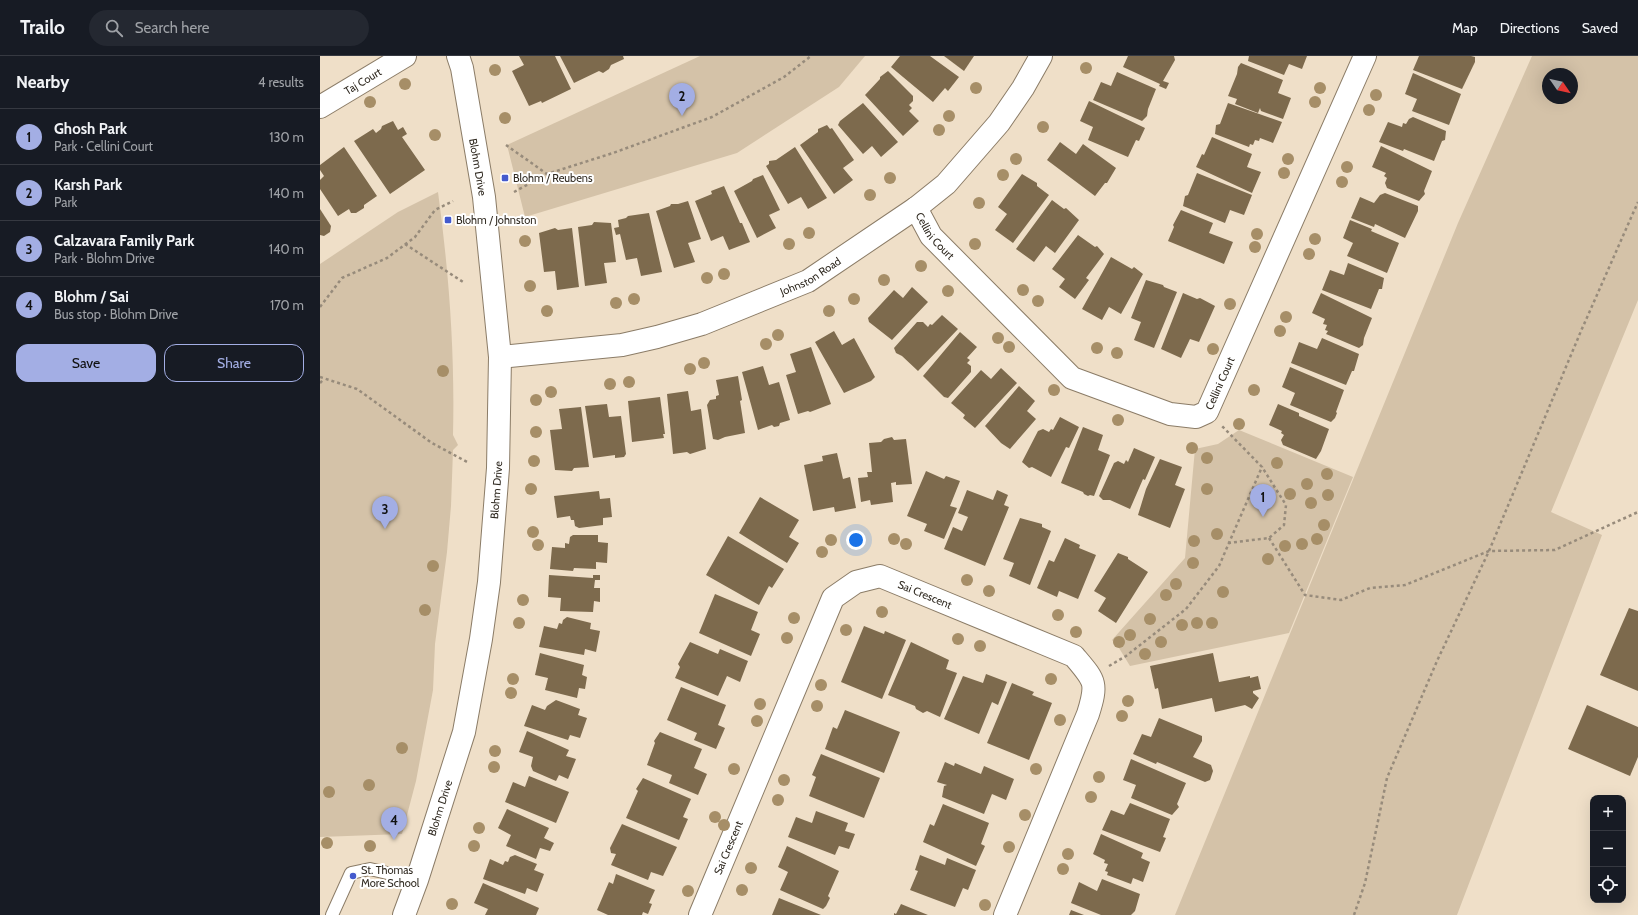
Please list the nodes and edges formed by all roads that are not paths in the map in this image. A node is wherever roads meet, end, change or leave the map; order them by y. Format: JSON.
{"nodes":[{"id":1,"x":405,"y":56,"type":"edge"},
{"id":2,"x":458,"y":56,"type":"edge"},
{"id":3,"x":1041,"y":56,"type":"edge"},
{"id":4,"x":1365,"y":56,"type":"edge"},
{"id":5,"x":320,"y":107,"type":"edge"},
{"id":6,"x":916,"y":208,"type":"junction"},
{"id":7,"x":500,"y":356,"type":"junction"},
{"id":8,"x":417,"y":880,"type":"junction"},
{"id":9,"x":332,"y":915,"type":"edge"},
{"id":10,"x":404,"y":915,"type":"edge"},
{"id":11,"x":700,"y":915,"type":"edge"},
{"id":12,"x":1005,"y":915,"type":"edge"}],
"edges":[{"from":1,"to":5,"type":"street","name":"Taj Court"},
{"from":2,"to":7,"type":"street","name":"Blohm Drive"},
{"from":3,"to":6,"type":"street","name":"Johnston Road"},
{"from":4,"to":6,"type":"street","name":"Cellini Court"},
{"from":6,"to":7,"type":"street","name":"Johnston Road"},
{"from":7,"to":8,"type":"street","name":"Blohm Drive"},
{"from":8,"to":9,"type":"lane"},
{"from":8,"to":10,"type":"street","name":"Blohm Drive"},
{"from":11,"to":12,"type":"street","name":"Sai Crescent"}]}
